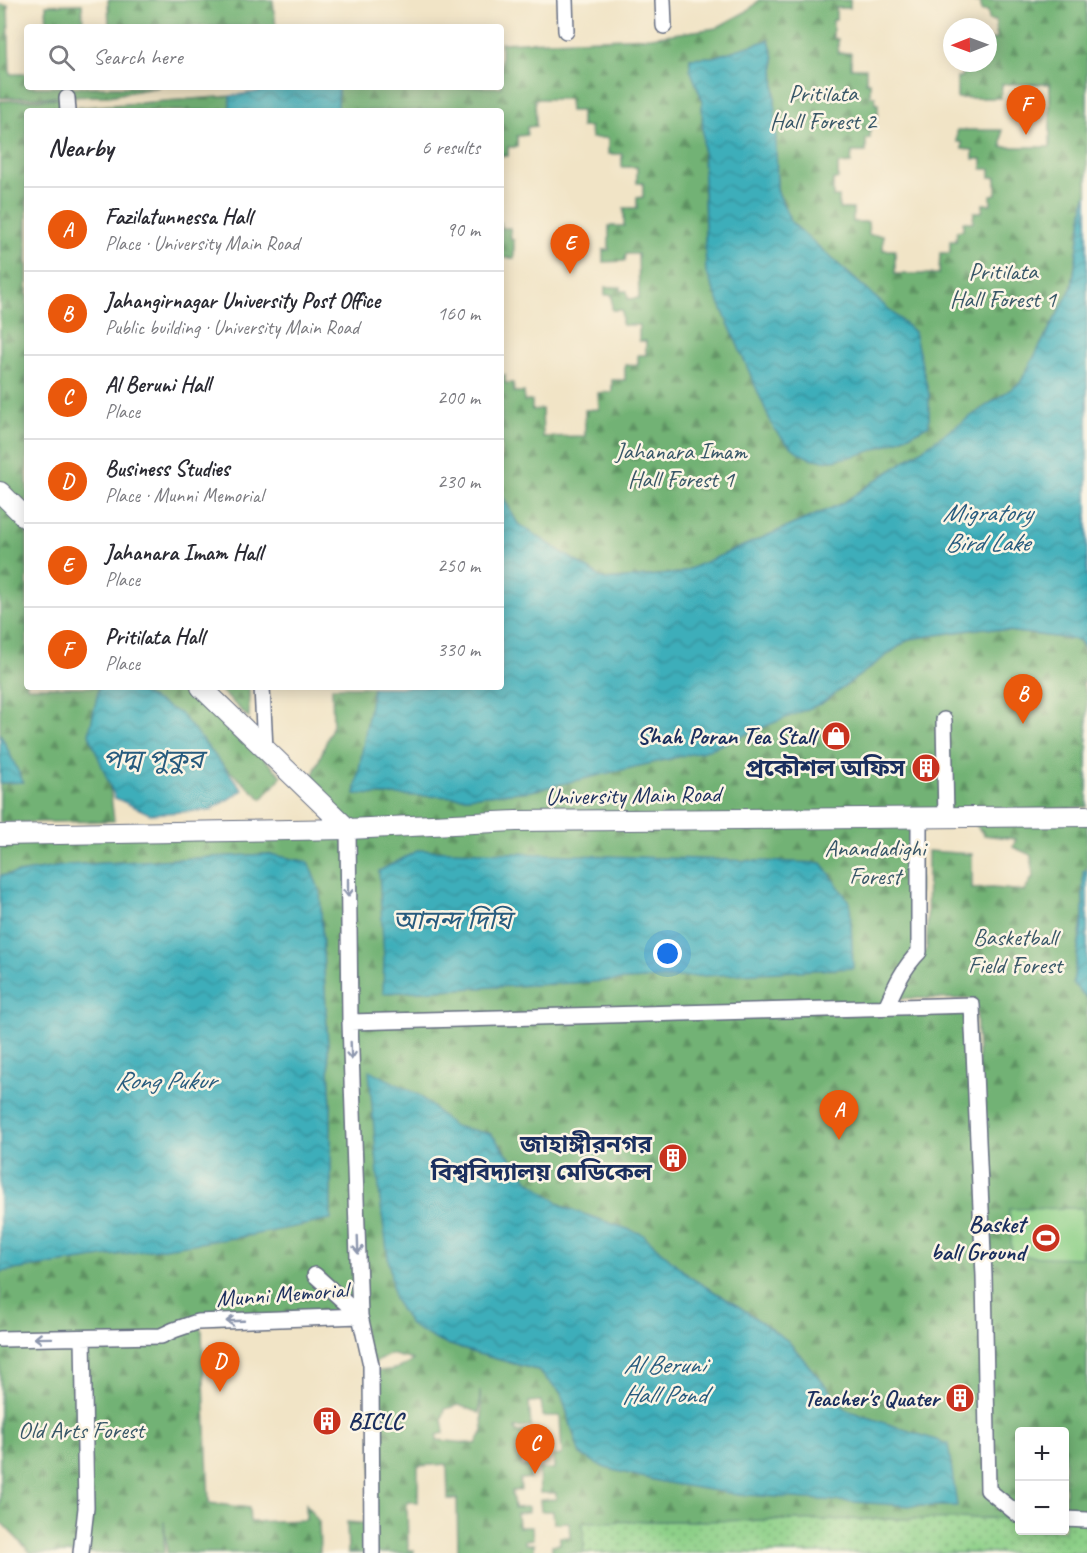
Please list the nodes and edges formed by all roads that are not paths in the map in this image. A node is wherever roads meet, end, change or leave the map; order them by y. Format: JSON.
{"nodes":[{"id":1,"x":565,"y":0,"type":"edge"},
{"id":2,"x":663,"y":0,"type":"edge"},
{"id":3,"x":663,"y":26,"type":"dead end"},
{"id":4,"x":566,"y":31,"type":"dead end"},
{"id":5,"x":0,"y":492,"type":"edge"},
{"id":6,"x":24,"y":516,"type":"edge"},
{"id":7,"x":204,"y":690,"type":"edge"},
{"id":8,"x":262,"y":690,"type":"edge"},
{"id":9,"x":944,"y":720,"type":"dead end"},
{"id":10,"x":265,"y":749,"type":"junction"},
{"id":11,"x":1087,"y":816,"type":"edge"},
{"id":12,"x":919,"y":817,"type":"junction"},
{"id":13,"x":946,"y":817,"type":"junction"},
{"id":14,"x":348,"y":829,"type":"junction"},
{"id":15,"x":0,"y":835,"type":"edge"},
{"id":16,"x":886,"y":1007,"type":"junction"},
{"id":17,"x":350,"y":1022,"type":"junction"},
{"id":18,"x":315,"y":1275,"type":"dead end"},
{"id":19,"x":360,"y":1316,"type":"junction"},
{"id":20,"x":83,"y":1338,"type":"junction"},
{"id":21,"x":0,"y":1339,"type":"edge"},
{"id":22,"x":1015,"y":1512,"type":"edge"},
{"id":23,"x":1069,"y":1519,"type":"edge"},
{"id":24,"x":1087,"y":1520,"type":"edge"},
{"id":25,"x":81,"y":1553,"type":"edge"},
{"id":26,"x":372,"y":1553,"type":"edge"}],
"edges":[{"from":1,"to":4,"type":"street"},
{"from":2,"to":3,"type":"street"},
{"from":5,"to":6,"type":"street"},
{"from":7,"to":10,"type":"street"},
{"from":8,"to":10,"type":"street"},
{"from":9,"to":13,"type":"street"},
{"from":10,"to":14,"type":"street"},
{"from":11,"to":13,"type":"street","name":"University Main Road"},
{"from":12,"to":13,"type":"street","name":"University Main Road"},
{"from":12,"to":14,"type":"street","name":"University Main Road"},
{"from":12,"to":16,"type":"street"},
{"from":14,"to":15,"type":"street","name":"University Main Road"},
{"from":14,"to":17,"type":"street","name":"Munni Memorial","one_way":true},
{"from":16,"to":17,"type":"street"},
{"from":16,"to":22,"type":"street"},
{"from":17,"to":19,"type":"street","name":"Munni Memorial","one_way":true},
{"from":18,"to":19,"type":"street"},
{"from":19,"to":20,"type":"street","name":"Munni Memorial","one_way":true},
{"from":19,"to":26,"type":"street"},
{"from":20,"to":21,"type":"street","name":"Munni Memorial","one_way":true},
{"from":20,"to":25,"type":"street"},
{"from":23,"to":24,"type":"street"}]}
